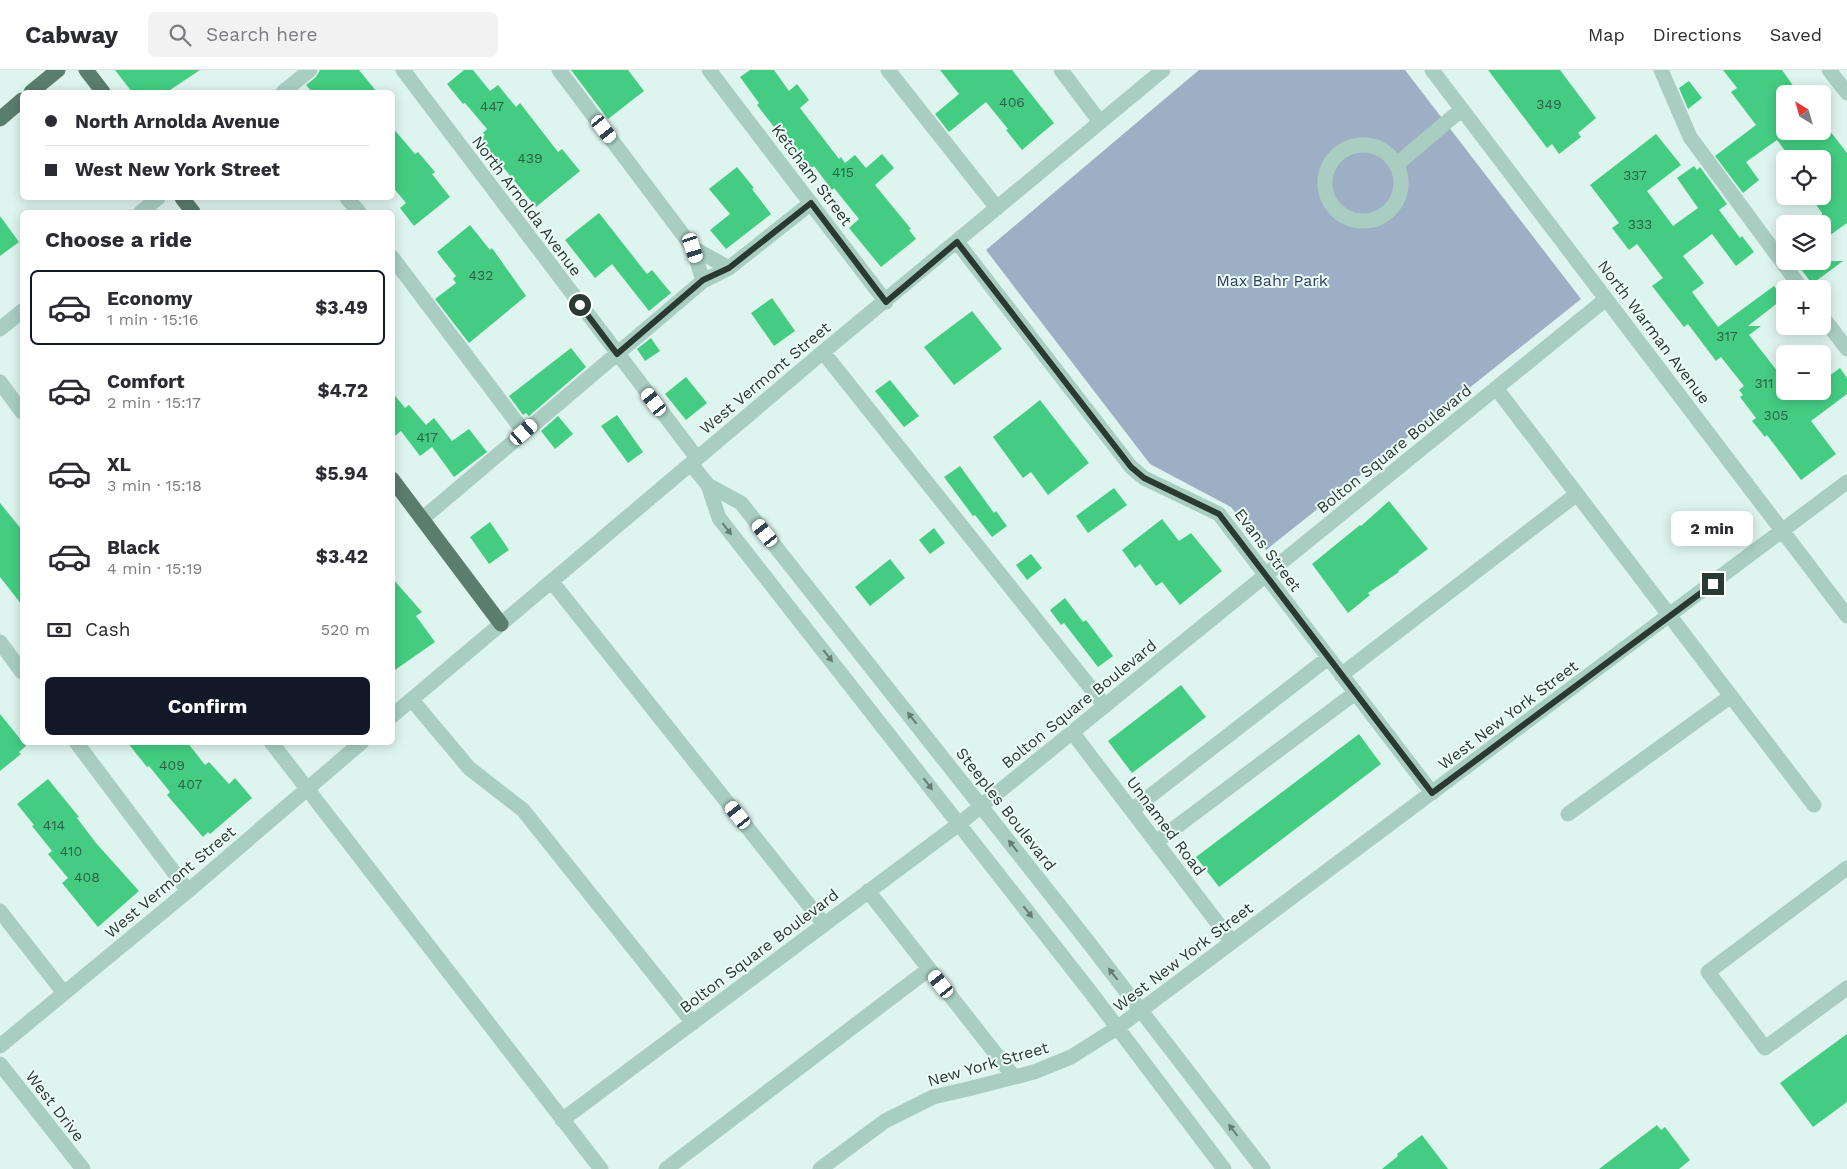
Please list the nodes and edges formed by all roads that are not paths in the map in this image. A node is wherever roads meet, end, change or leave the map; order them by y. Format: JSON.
{"nodes":[{"id":1,"x":58,"y":70,"type":"edge"},
{"id":2,"x":86,"y":70,"type":"edge"},
{"id":3,"x":310,"y":70,"type":"edge"},
{"id":4,"x":403,"y":70,"type":"edge"},
{"id":5,"x":559,"y":70,"type":"edge"},
{"id":6,"x":709,"y":70,"type":"edge"},
{"id":7,"x":888,"y":70,"type":"edge"},
{"id":8,"x":1061,"y":70,"type":"edge"},
{"id":9,"x":1163,"y":70,"type":"edge"},
{"id":10,"x":1432,"y":70,"type":"edge"},
{"id":11,"x":1661,"y":70,"type":"edge"},
{"id":12,"x":1829,"y":70,"type":"edge"},
{"id":13,"x":34,"y":90,"type":"edge"},
{"id":14,"x":101,"y":90,"type":"edge"},
{"id":15,"x":285,"y":90,"type":"edge"},
{"id":16,"x":1847,"y":93,"type":"edge"},
{"id":17,"x":20,"y":102,"type":"edge"},
{"id":18,"x":1462,"y":109,"type":"junction"},
{"id":19,"x":0,"y":119,"type":"edge"},
{"id":20,"x":1100,"y":122,"type":"junction"},
{"id":21,"x":1397,"y":164,"type":"junction"},
{"id":22,"x":156,"y":200,"type":"edge"},
{"id":23,"x":184,"y":200,"type":"edge"},
{"id":24,"x":349,"y":200,"type":"edge"},
{"id":25,"x":811,"y":203,"type":"junction"},
{"id":26,"x":998,"y":208,"type":"junction"},
{"id":27,"x":143,"y":210,"type":"edge"},
{"id":28,"x":191,"y":210,"type":"edge"},
{"id":29,"x":357,"y":210,"type":"edge"},
{"id":30,"x":957,"y":242,"type":"junction"},
{"id":31,"x":693,"y":248,"type":"junction"},
{"id":32,"x":395,"y":262,"type":"edge"},
{"id":33,"x":729,"y":268,"type":"junction"},
{"id":34,"x":703,"y":280,"type":"junction"},
{"id":35,"x":1795,"y":280,"type":"edge"},
{"id":36,"x":1606,"y":299,"type":"junction"},
{"id":37,"x":886,"y":302,"type":"junction"},
{"id":38,"x":20,"y":314,"type":"edge"},
{"id":39,"x":1831,"y":328,"type":"edge"},
{"id":40,"x":0,"y":329,"type":"edge"},
{"id":41,"x":1847,"y":349,"type":"edge"},
{"id":42,"x":823,"y":352,"type":"junction"},
{"id":43,"x":617,"y":354,"type":"junction"},
{"id":44,"x":0,"y":382,"type":"edge"},
{"id":45,"x":1496,"y":388,"type":"junction"},
{"id":46,"x":20,"y":409,"type":"edge"},
{"id":47,"x":524,"y":432,"type":"junction"},
{"id":48,"x":694,"y":461,"type":"junction"},
{"id":49,"x":1847,"y":482,"type":"edge"},
{"id":50,"x":395,"y":483,"type":"edge"},
{"id":51,"x":708,"y":484,"type":"junction"},
{"id":52,"x":1577,"y":494,"type":"junction"},
{"id":53,"x":422,"y":519,"type":"junction"},
{"id":54,"x":1783,"y":532,"type":"junction"},
{"id":55,"x":1265,"y":576,"type":"junction"},
{"id":56,"x":552,"y":582,"type":"junction"},
{"id":57,"x":1670,"y":616,"type":"junction"},
{"id":58,"x":1847,"y":616,"type":"edge"},
{"id":59,"x":501,"y":624,"type":"junction"},
{"id":60,"x":0,"y":642,"type":"edge"},
{"id":61,"x":1328,"y":658,"type":"junction"},
{"id":62,"x":20,"y":669,"type":"edge"},
{"id":63,"x":1341,"y":675,"type":"junction"},
{"id":64,"x":1355,"y":693,"type":"junction"},
{"id":65,"x":1731,"y":696,"type":"junction"},
{"id":66,"x":412,"y":700,"type":"junction"},
{"id":67,"x":1105,"y":706,"type":"junction"},
{"id":68,"x":395,"y":714,"type":"edge"},
{"id":69,"x":1072,"y":732,"type":"junction"},
{"id":70,"x":78,"y":745,"type":"edge"},
{"id":71,"x":273,"y":745,"type":"edge"},
{"id":72,"x":358,"y":745,"type":"edge"},
{"id":73,"x":306,"y":790,"type":"junction"},
{"id":74,"x":1432,"y":793,"type":"junction"},
{"id":75,"x":1814,"y":805,"type":"dead end"},
{"id":76,"x":981,"y":806,"type":"junction"},
{"id":77,"x":1132,"y":810,"type":"junction"},
{"id":78,"x":1568,"y":814,"type":"dead end"},
{"id":79,"x":959,"y":824,"type":"junction"},
{"id":80,"x":1156,"y":842,"type":"junction"},
{"id":81,"x":1847,"y":868,"type":"edge"},
{"id":82,"x":188,"y":891,"type":"junction"},
{"id":83,"x":868,"y":891,"type":"junction"},
{"id":84,"x":0,"y":911,"type":"edge"},
{"id":85,"x":824,"y":924,"type":"junction"},
{"id":86,"x":1232,"y":942,"type":"junction"},
{"id":87,"x":929,"y":969,"type":"junction"},
{"id":88,"x":1847,"y":988,"type":"edge"},
{"id":89,"x":64,"y":993,"type":"junction"},
{"id":90,"x":1141,"y":1010,"type":"junction"},
{"id":91,"x":693,"y":1023,"type":"junction"},
{"id":92,"x":1117,"y":1028,"type":"junction"},
{"id":93,"x":0,"y":1046,"type":"edge"},
{"id":94,"x":0,"y":1064,"type":"edge"},
{"id":95,"x":1014,"y":1077,"type":"junction"},
{"id":96,"x":562,"y":1120,"type":"junction"},
{"id":97,"x":83,"y":1169,"type":"edge"},
{"id":98,"x":601,"y":1169,"type":"edge"},
{"id":99,"x":666,"y":1169,"type":"edge"},
{"id":100,"x":820,"y":1169,"type":"edge"},
{"id":101,"x":1224,"y":1169,"type":"edge"},
{"id":102,"x":1263,"y":1169,"type":"edge"}],
"edges":[{"from":1,"to":13,"type":"main road"},
{"from":2,"to":14,"type":"main road"},
{"from":3,"to":15,"type":"street"},
{"from":4,"to":43,"type":"street","name":"North Arnolda Avenue"},
{"from":5,"to":31,"type":"street"},
{"from":6,"to":25,"type":"street","name":"Ketcham Street"},
{"from":7,"to":26,"type":"street"},
{"from":8,"to":20,"type":"street"},
{"from":9,"to":20,"type":"street","name":"West Vermont Street"},
{"from":10,"to":18,"type":"street","name":"North Warman Avenue"},
{"from":11,"to":35,"type":"street"},
{"from":12,"to":16,"type":"street"},
{"from":17,"to":19,"type":"main road"},
{"from":18,"to":21,"type":"street"},
{"from":18,"to":36,"type":"street","name":"North Warman Avenue"},
{"from":20,"to":26,"type":"street","name":"West Vermont Street"},
{"from":21,"to":21,"type":"street"},
{"from":22,"to":27,"type":"street"},
{"from":23,"to":28,"type":"main road"},
{"from":24,"to":29,"type":"street"},
{"from":25,"to":33,"type":"street"},
{"from":25,"to":37,"type":"street","name":"Ketcham Street"},
{"from":26,"to":30,"type":"street","name":"West Vermont Street"},
{"from":30,"to":37,"type":"street","name":"West Vermont Street"},
{"from":30,"to":55,"type":"street","name":"Evans Street"},
{"from":31,"to":33,"type":"street"},
{"from":31,"to":34,"type":"street"},
{"from":32,"to":47,"type":"street"},
{"from":33,"to":34,"type":"street"},
{"from":34,"to":43,"type":"street"},
{"from":36,"to":45,"type":"street","name":"Bolton Square Boulevard"},
{"from":36,"to":54,"type":"street","name":"North Warman Avenue"},
{"from":37,"to":42,"type":"street","name":"West Vermont Street"},
{"from":38,"to":40,"type":"street"},
{"from":39,"to":41,"type":"street"},
{"from":42,"to":48,"type":"street","name":"West Vermont Street"},
{"from":42,"to":67,"type":"street"},
{"from":43,"to":47,"type":"street"},
{"from":43,"to":48,"type":"street","name":"North Arnolda Avenue"},
{"from":44,"to":46,"type":"street"},
{"from":45,"to":52,"type":"street"},
{"from":45,"to":55,"type":"street","name":"Bolton Square Boulevard"},
{"from":47,"to":53,"type":"street"},
{"from":48,"to":51,"type":"street","name":"Steeples Boulevard"},
{"from":48,"to":56,"type":"street","name":"West Vermont Street"},
{"from":49,"to":54,"type":"street","name":"West New York Street"},
{"from":50,"to":53,"type":"main road"},
{"from":76,"to":51,"type":"street","name":"Steeples Boulevard","one_way":true},
{"from":51,"to":79,"type":"street","name":"Steeples Boulevard","one_way":true},
{"from":52,"to":57,"type":"street"},
{"from":52,"to":63,"type":"street"},
{"from":53,"to":59,"type":"main road"},
{"from":54,"to":57,"type":"street","name":"West New York Street"},
{"from":54,"to":58,"type":"street","name":"North Warman Avenue"},
{"from":55,"to":61,"type":"street","name":"Evans Street"},
{"from":55,"to":67,"type":"street","name":"Bolton Square Boulevard"},
{"from":56,"to":59,"type":"street","name":"West Vermont Street"},
{"from":56,"to":85,"type":"street"},
{"from":57,"to":65,"type":"street"},
{"from":57,"to":74,"type":"street","name":"West New York Street"},
{"from":59,"to":66,"type":"street","name":"West Vermont Street"},
{"from":60,"to":62,"type":"street"},
{"from":61,"to":63,"type":"street","name":"Evans Street"},
{"from":61,"to":77,"type":"street"},
{"from":63,"to":64,"type":"street","name":"Evans Street"},
{"from":64,"to":74,"type":"street","name":"Evans Street"},
{"from":64,"to":80,"type":"street"},
{"from":65,"to":75,"type":"street"},
{"from":65,"to":78,"type":"street"},
{"from":66,"to":68,"type":"street","name":"West Vermont Street"},
{"from":66,"to":91,"type":"street"},
{"from":67,"to":69,"type":"street","name":"Bolton Square Boulevard"},
{"from":69,"to":76,"type":"street","name":"Bolton Square Boulevard"},
{"from":69,"to":77,"type":"street","name":"Unnamed Road"},
{"from":70,"to":82,"type":"street"},
{"from":71,"to":73,"type":"street"},
{"from":72,"to":73,"type":"street","name":"West Vermont Street"},
{"from":73,"to":82,"type":"street","name":"West Vermont Street"},
{"from":73,"to":96,"type":"street"},
{"from":74,"to":86,"type":"street","name":"West New York Street"},
{"from":76,"to":79,"type":"street","name":"Bolton Square Boulevard"},
{"from":90,"to":76,"type":"street","name":"Steeples Boulevard","one_way":true},
{"from":77,"to":80,"type":"street","name":"Unnamed Road"},
{"from":79,"to":83,"type":"street","name":"Bolton Square Boulevard"},
{"from":79,"to":92,"type":"street","name":"Steeples Boulevard","one_way":true},
{"from":80,"to":86,"type":"street","name":"Unnamed Road"},
{"from":81,"to":88,"type":"street"},
{"from":82,"to":89,"type":"street","name":"West Vermont Street"},
{"from":83,"to":85,"type":"street","name":"Bolton Square Boulevard"},
{"from":83,"to":87,"type":"street"},
{"from":84,"to":89,"type":"street"},
{"from":85,"to":91,"type":"street","name":"Bolton Square Boulevard"},
{"from":86,"to":90,"type":"street","name":"West New York Street"},
{"from":87,"to":95,"type":"street"},
{"from":87,"to":99,"type":"street"},
{"from":89,"to":93,"type":"street","name":"West Vermont Street"},
{"from":90,"to":92,"type":"street","name":"West New York Street"},
{"from":102,"to":90,"type":"street","name":"Steeples Boulevard","one_way":true},
{"from":91,"to":96,"type":"street","name":"Bolton Square Boulevard"},
{"from":92,"to":95,"type":"street","name":"New York Street"},
{"from":92,"to":101,"type":"street","name":"Steeples Boulevard"},
{"from":94,"to":97,"type":"street","name":"West Drive"},
{"from":95,"to":100,"type":"street","name":"New York Street"},
{"from":96,"to":98,"type":"street"}]}
